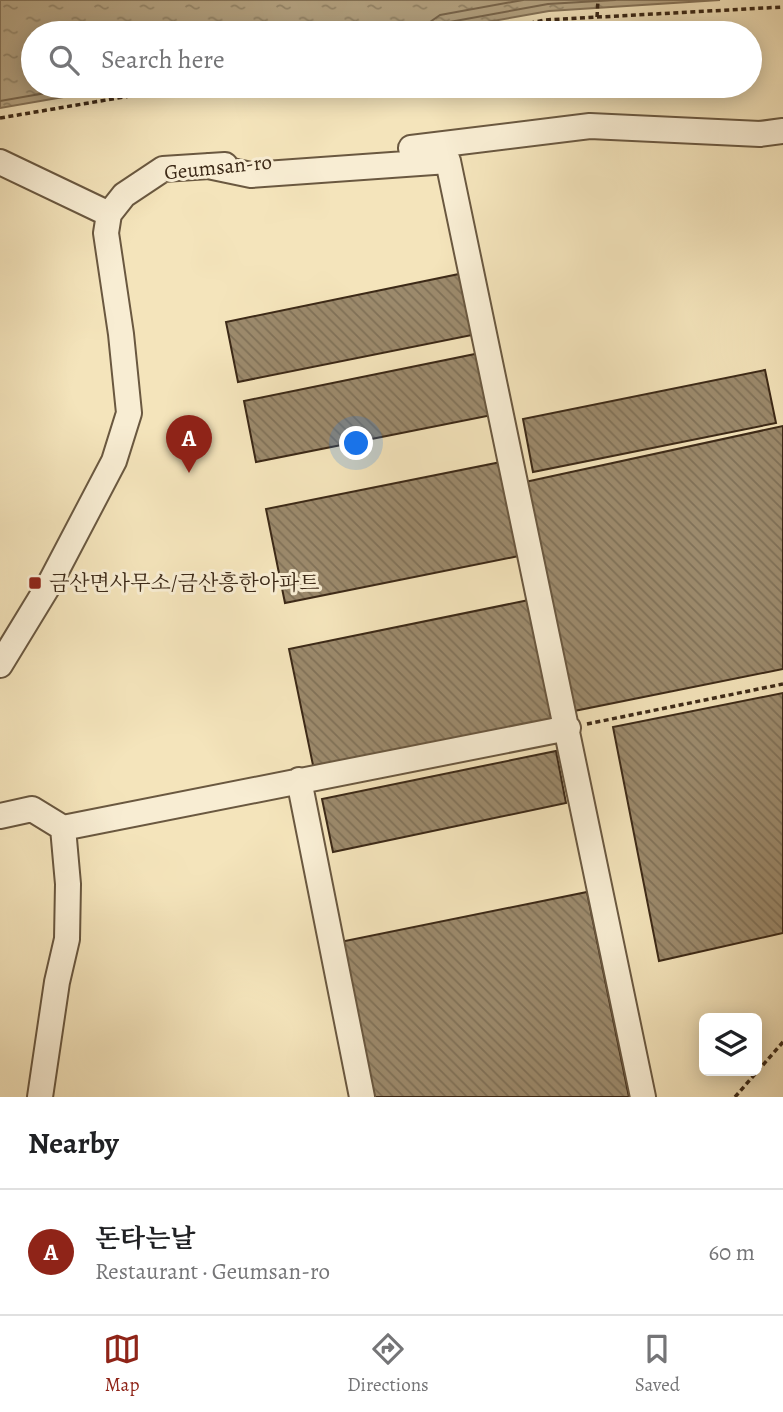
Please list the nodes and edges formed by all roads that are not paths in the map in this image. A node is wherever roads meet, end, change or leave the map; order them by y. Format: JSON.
{"nodes":[{"id":1,"x":783,"y":131,"type":"edge"},
{"id":2,"x":0,"y":162,"type":"edge"},
{"id":3,"x":208,"y":166,"type":"junction"},
{"id":4,"x":109,"y":214,"type":"junction"},
{"id":5,"x":0,"y":664,"type":"edge"},
{"id":6,"x":568,"y":728,"type":"junction"},
{"id":7,"x":299,"y":780,"type":"junction"},
{"id":8,"x":0,"y":816,"type":"edge"},
{"id":9,"x":63,"y":828,"type":"junction"},
{"id":10,"x":40,"y":1097,"type":"edge"},
{"id":11,"x":362,"y":1097,"type":"edge"},
{"id":12,"x":643,"y":1097,"type":"edge"}],
"edges":[{"from":1,"to":3,"type":"street","name":"Geumsan-ro"},
{"from":2,"to":4,"type":"street"},
{"from":3,"to":4,"type":"street","name":"Geumsan-ro"},
{"from":3,"to":6,"type":"street"},
{"from":4,"to":5,"type":"street"},
{"from":6,"to":7,"type":"street"},
{"from":6,"to":12,"type":"street"},
{"from":7,"to":9,"type":"street"},
{"from":7,"to":11,"type":"street"},
{"from":8,"to":9,"type":"street"},
{"from":9,"to":10,"type":"street"}]}
